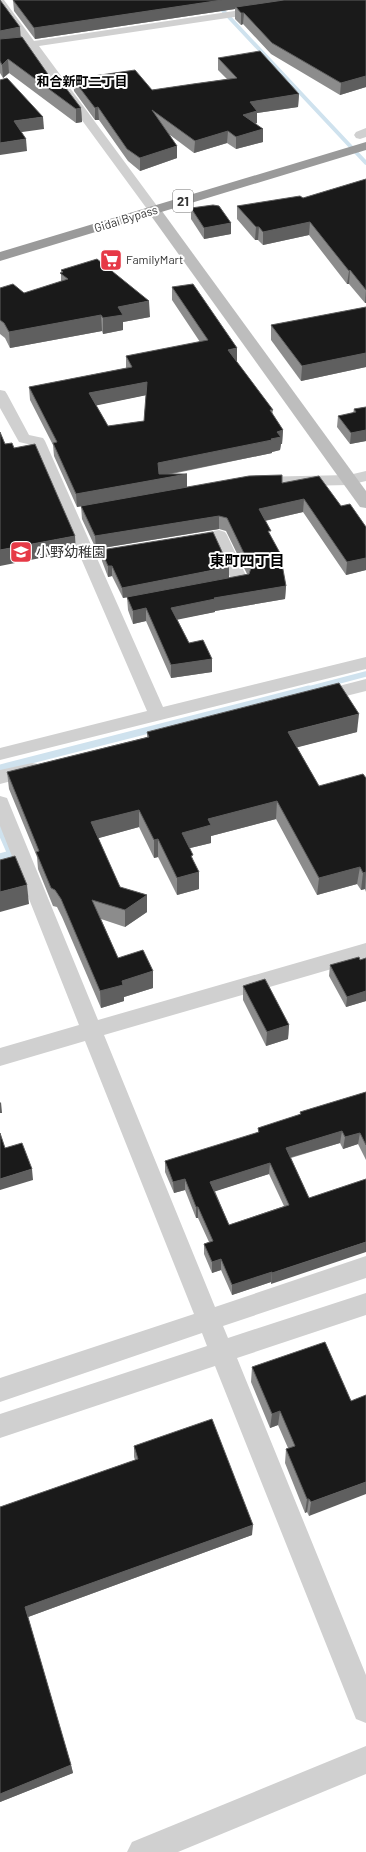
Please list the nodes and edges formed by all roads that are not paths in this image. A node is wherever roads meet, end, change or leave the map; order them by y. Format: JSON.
{"nodes":[{"id":1,"x":0,"y":2,"type":"edge"},
{"id":2,"x":274,"y":8,"type":"edge"},
{"id":3,"x":32,"y":44,"type":"junction"},
{"id":4,"x":0,"y":49,"type":"edge"},
{"id":5,"x":365,"y":137,"type":"edge"},
{"id":6,"x":260,"y":164,"type":"dead end"},
{"id":7,"x":159,"y":194,"type":"dead end"},
{"id":8,"x":146,"y":197,"type":"junction"},
{"id":9,"x":130,"y":202,"type":"dead end"},
{"id":10,"x":154,"y":210,"type":"junction"},
{"id":11,"x":0,"y":257,"type":"edge"},
{"id":12,"x":0,"y":394,"type":"edge"},
{"id":13,"x":366,"y":476,"type":"edge"},
{"id":14,"x":349,"y":480,"type":"junction"},
{"id":15,"x":241,"y":483,"type":"edge"},
{"id":16,"x":366,"y":503,"type":"edge"},
{"id":17,"x":173,"y":543,"type":"edge"},
{"id":18,"x":203,"y":589,"type":"edge"},
{"id":19,"x":366,"y":663,"type":"edge"},
{"id":20,"x":366,"y":685,"type":"edge"},
{"id":21,"x":305,"y":700,"type":"edge"},
{"id":22,"x":158,"y":715,"type":"junction"},
{"id":23,"x":0,"y":754,"type":"edge"},
{"id":24,"x":46,"y":766,"type":"edge"},
{"id":25,"x":0,"y":777,"type":"edge"},
{"id":26,"x":0,"y":802,"type":"edge"},
{"id":27,"x":8,"y":842,"type":"edge"},
{"id":28,"x":366,"y":951,"type":"edge"},
{"id":29,"x":93,"y":1031,"type":"junction"},
{"id":30,"x":0,"y":1057,"type":"edge"},
{"id":31,"x":366,"y":1267,"type":"edge"},
{"id":32,"x":366,"y":1304,"type":"edge"},
{"id":33,"x":208,"y":1319,"type":"junction"},
{"id":34,"x":221,"y":1352,"type":"junction"},
{"id":35,"x":0,"y":1390,"type":"edge"},
{"id":36,"x":0,"y":1426,"type":"edge"},
{"id":37,"x":366,"y":1709,"type":"edge"},
{"id":38,"x":366,"y":1760,"type":"edge"},
{"id":39,"x":142,"y":1852,"type":"edge"}],
"edges":[{"from":1,"to":3,"type":"street"},
{"from":2,"to":3,"type":"street"},
{"from":3,"to":4,"type":"street"},
{"from":3,"to":8,"type":"street"},
{"from":5,"to":6,"type":"highway","name":"Gidai Bypass","number":"21"},
{"from":5,"to":10,"type":"highway","name":"Gidai Bypass","number":"21"},
{"from":7,"to":8,"type":"highway","name":"Gidai Bypass","number":"21"},
{"from":8,"to":9,"type":"highway","name":"Gidai Bypass","number":"21"},
{"from":8,"to":10,"type":"street"},
{"from":10,"to":11,"type":"highway","name":"Gidai Bypass","number":"21"},
{"from":10,"to":14,"type":"street"},
{"from":12,"to":22,"type":"street"},
{"from":13,"to":14,"type":"street"},
{"from":14,"to":15,"type":"street"},
{"from":14,"to":16,"type":"street"},
{"from":17,"to":18,"type":"street"},
{"from":19,"to":22,"type":"street"},
{"from":20,"to":21,"type":"street"},
{"from":22,"to":23,"type":"street"},
{"from":24,"to":25,"type":"street"},
{"from":26,"to":27,"type":"street"},
{"from":27,"to":29,"type":"street"},
{"from":28,"to":29,"type":"street"},
{"from":29,"to":30,"type":"street"},
{"from":29,"to":33,"type":"street"},
{"from":31,"to":33,"type":"street"},
{"from":32,"to":34,"type":"street"},
{"from":33,"to":34,"type":"street"},
{"from":33,"to":35,"type":"street"},
{"from":34,"to":36,"type":"street"},
{"from":34,"to":37,"type":"street"},
{"from":38,"to":39,"type":"street"}]}
